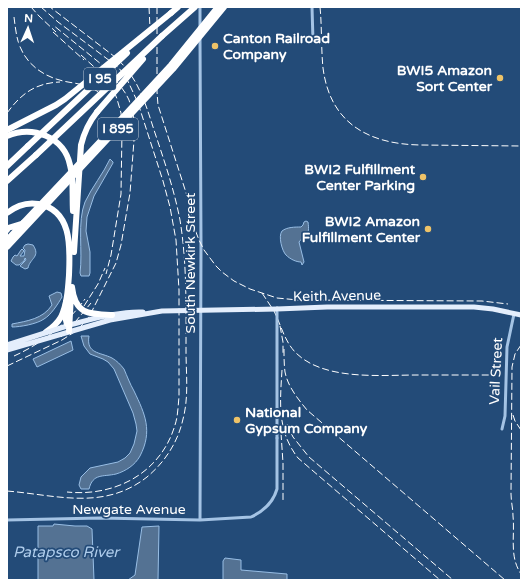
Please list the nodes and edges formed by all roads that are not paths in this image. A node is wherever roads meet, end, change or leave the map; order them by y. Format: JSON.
{"nodes":[{"id":1,"x":178,"y":7,"type":"edge"},
{"id":2,"x":195,"y":7,"type":"edge"},
{"id":3,"x":200,"y":7,"type":"edge"},
{"id":4,"x":218,"y":7,"type":"edge"},
{"id":5,"x":224,"y":7,"type":"edge"},
{"id":6,"x":312,"y":7,"type":"edge"},
{"id":7,"x":171,"y":13,"type":"junction"},
{"id":8,"x":162,"y":36,"type":"junction"},
{"id":9,"x":313,"y":41,"type":"dead end"},
{"id":10,"x":7,"y":130,"type":"edge"},
{"id":11,"x":7,"y":136,"type":"edge"},
{"id":12,"x":28,"y":146,"type":"junction"},
{"id":13,"x":7,"y":161,"type":"edge"},
{"id":14,"x":7,"y":166,"type":"edge"},
{"id":15,"x":7,"y":180,"type":"edge"},
{"id":16,"x":26,"y":204,"type":"junction"},
{"id":17,"x":7,"y":207,"type":"edge"},
{"id":18,"x":7,"y":213,"type":"edge"},
{"id":19,"x":23,"y":223,"type":"junction"},
{"id":20,"x":7,"y":230,"type":"edge"},
{"id":21,"x":7,"y":240,"type":"edge"},
{"id":22,"x":74,"y":245,"type":"junction"},
{"id":23,"x":7,"y":247,"type":"edge"},
{"id":24,"x":72,"y":287,"type":"junction"},
{"id":25,"x":66,"y":302,"type":"junction"},
{"id":26,"x":278,"y":309,"type":"junction"},
{"id":27,"x":262,"y":310,"type":"dead end"},
{"id":28,"x":201,"y":311,"type":"junction"},
{"id":29,"x":152,"y":312,"type":"junction"},
{"id":30,"x":514,"y":314,"type":"junction"},
{"id":31,"x":112,"y":315,"type":"junction"},
{"id":32,"x":521,"y":315,"type":"edge"},
{"id":33,"x":68,"y":327,"type":"junction"},
{"id":34,"x":46,"y":332,"type":"junction"},
{"id":35,"x":7,"y":345,"type":"edge"},
{"id":36,"x":7,"y":350,"type":"edge"},
{"id":37,"x":502,"y":429,"type":"dead end"},
{"id":38,"x":7,"y":520,"type":"edge"},
{"id":39,"x":200,"y":520,"type":"junction"}],
"edges":[{"from":1,"to":7,"type":"highway","number":"I 95"},
{"from":2,"to":8,"type":"highway","number":"I 95"},
{"from":3,"to":28,"type":"street","name":"South Newkirk Street"},
{"from":4,"to":19,"type":"highway","number":"I 895","bridge":true},
{"from":5,"to":23,"type":"highway","number":"I 895","bridge":true},
{"from":6,"to":9,"type":"street"},
{"from":7,"to":10,"type":"highway","bridge":true},
{"from":7,"to":12,"type":"highway","number":"I 95","bridge":true},
{"from":8,"to":15,"type":"highway","number":"I 95","bridge":true},
{"from":8,"to":22,"type":"highway","bridge":true},
{"from":11,"to":22,"type":"highway","bridge":true},
{"from":12,"to":13,"type":"highway","number":"I 95"},
{"from":12,"to":14,"type":"highway","number":"I 95"},
{"from":16,"to":17,"type":"highway"},
{"from":16,"to":18,"type":"highway"},
{"from":16,"to":25,"type":"highway","bridge":true},
{"from":19,"to":20,"type":"highway"},
{"from":19,"to":21,"type":"highway","number":"I 895"},
{"from":22,"to":24,"type":"highway"},
{"from":24,"to":31,"type":"highway","bridge":true},
{"from":24,"to":33,"type":"highway","bridge":true},
{"from":25,"to":33,"type":"highway","bridge":true},
{"from":25,"to":34,"type":"highway","bridge":true},
{"from":26,"to":29,"type":"main road","name":"Keith Avenue","bridge":true},
{"from":26,"to":30,"type":"main road","name":"Keith Avenue"},
{"from":26,"to":39,"type":"street","name":"Newgate Avenue","bridge":true},
{"from":27,"to":28,"type":"street"},
{"from":28,"to":39,"type":"street","name":"South Newkirk Street"},
{"from":29,"to":31,"type":"main road","name":"Keith Avenue","bridge":true},
{"from":29,"to":33,"type":"main road","name":"Keith Avenue","bridge":true},
{"from":30,"to":32,"type":"main road","name":"Keith Avenue"},
{"from":30,"to":37,"type":"street","name":"Vail Street"},
{"from":31,"to":33,"type":"main road","name":"Keith Avenue","bridge":true},
{"from":33,"to":34,"type":"main road","name":"Keith Avenue","bridge":true},
{"from":33,"to":36,"type":"main road","name":"Keith Avenue","bridge":true},
{"from":34,"to":35,"type":"main road","name":"Keith Avenue","bridge":true},
{"from":38,"to":39,"type":"street","name":"Newgate Avenue"}]}
